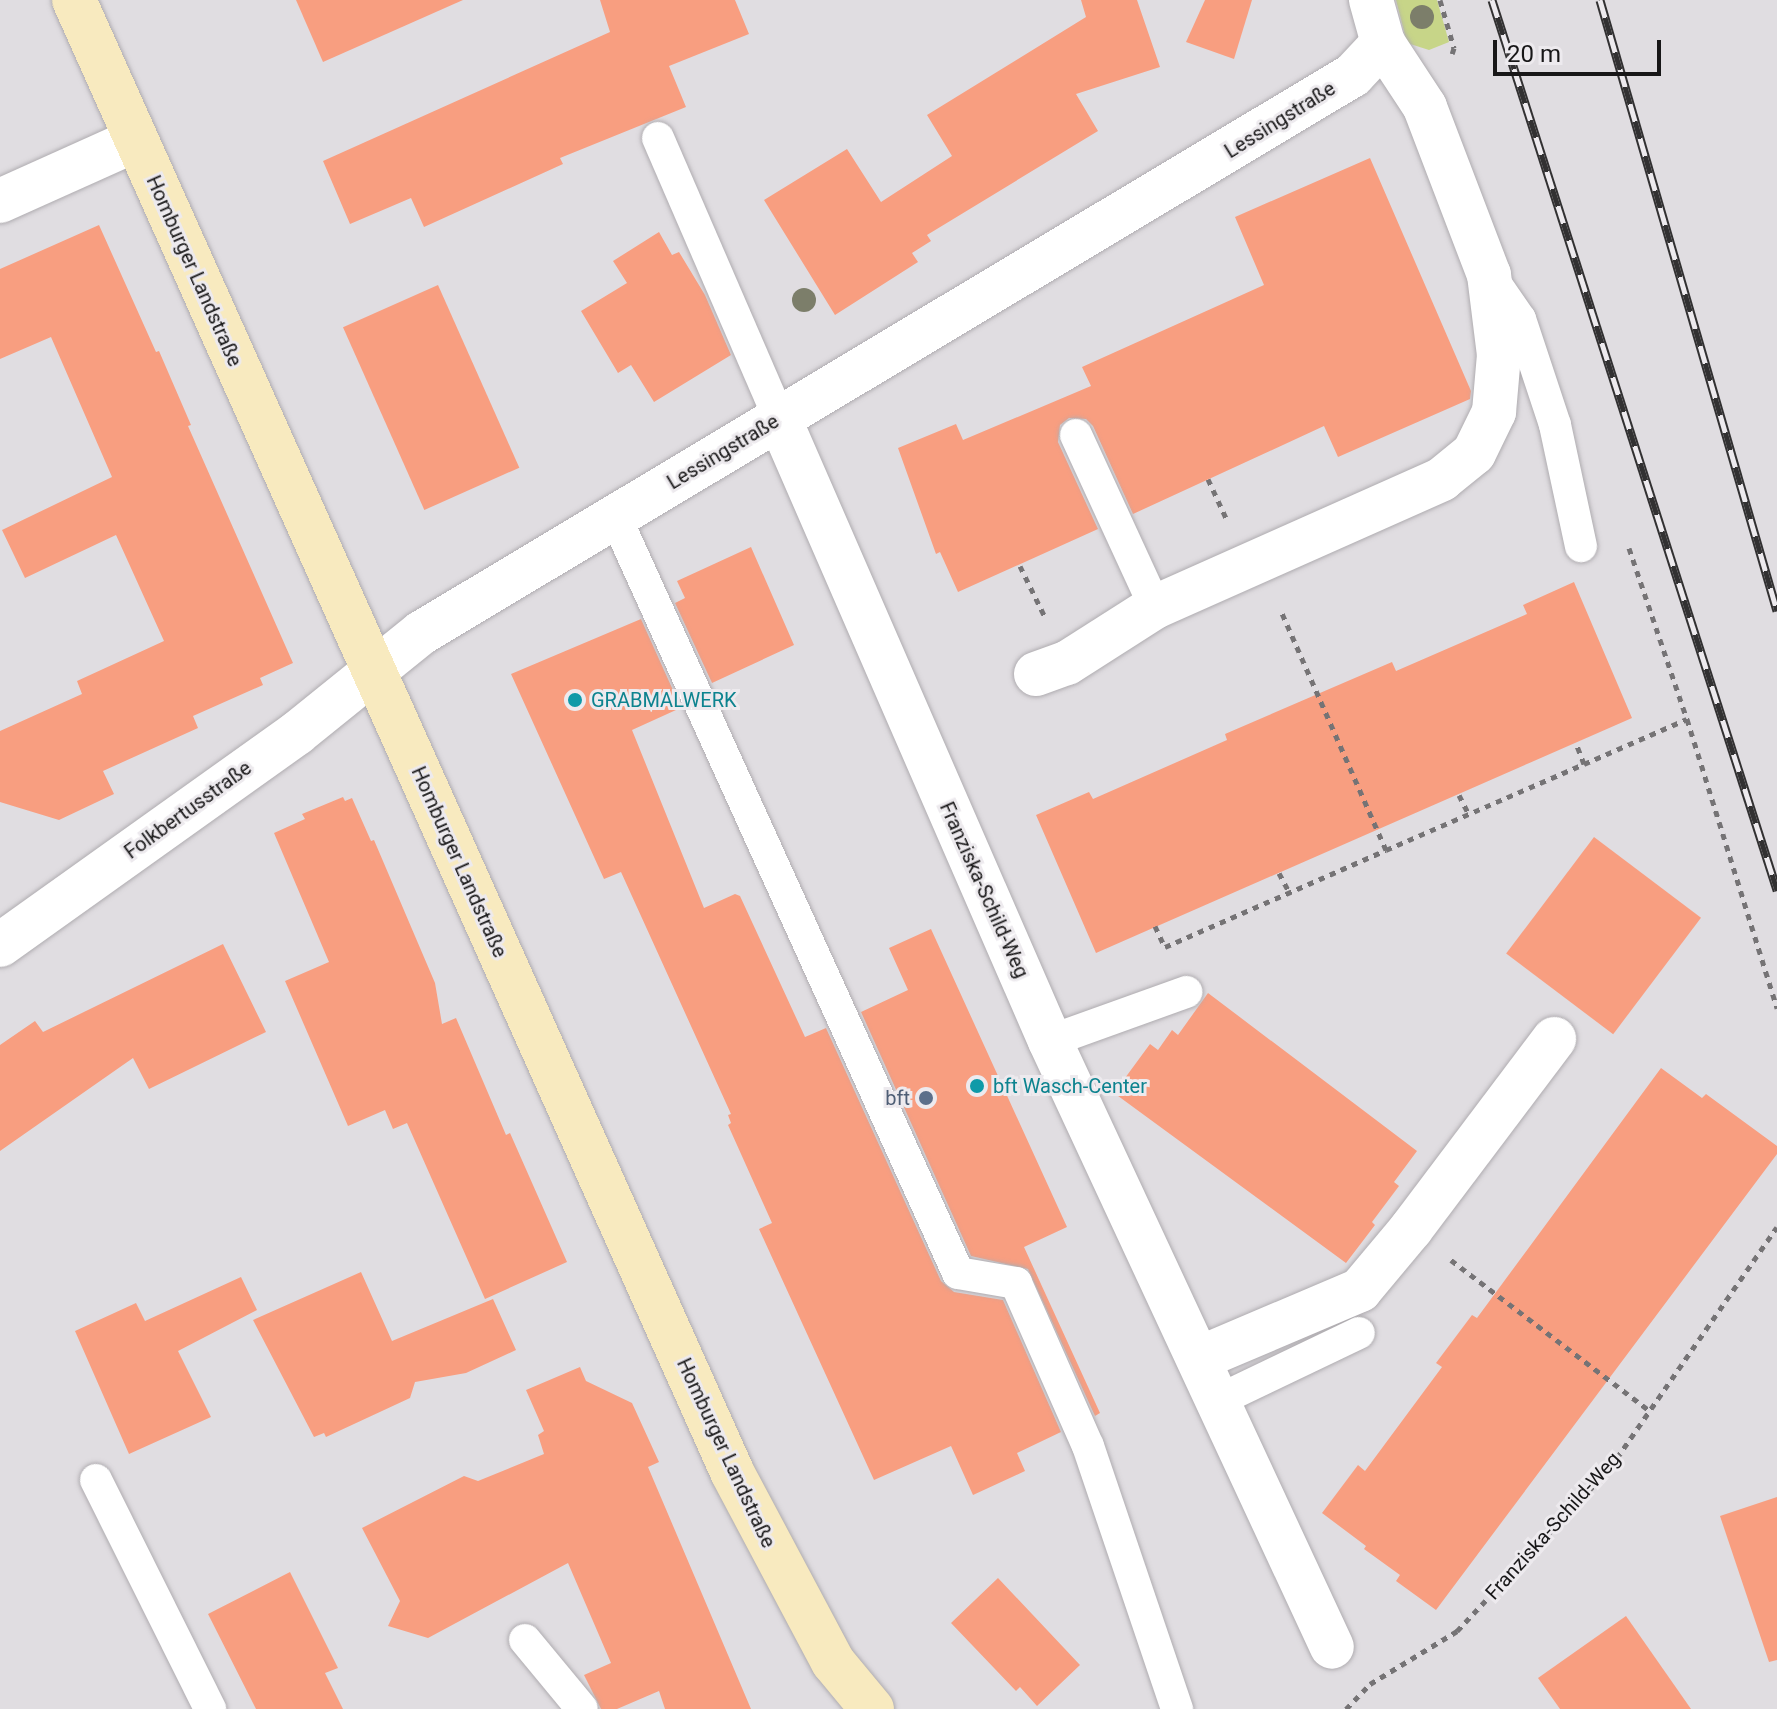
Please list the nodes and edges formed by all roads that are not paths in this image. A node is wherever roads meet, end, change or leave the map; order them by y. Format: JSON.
{"nodes":[{"id":1,"x":74,"y":0,"type":"edge"},
{"id":2,"x":1371,"y":0,"type":"edge"},
{"id":3,"x":1383,"y":43,"type":"junction"},
{"id":4,"x":658,"y":138,"type":"dead end"},
{"id":5,"x":136,"y":140,"type":"junction"},
{"id":6,"x":0,"y":201,"type":"edge"},
{"id":7,"x":1489,"y":275,"type":"junction"},
{"id":8,"x":779,"y":418,"type":"junction"},
{"id":9,"x":1076,"y":435,"type":"dead end"},
{"id":10,"x":615,"y":516,"type":"junction"},
{"id":11,"x":1581,"y":546,"type":"dead end"},
{"id":12,"x":1155,"y":607,"type":"junction"},
{"id":13,"x":374,"y":671,"type":"junction"},
{"id":14,"x":1036,"y":674,"type":"dead end"},
{"id":15,"x":0,"y":945,"type":"edge"},
{"id":16,"x":1186,"y":992,"type":"dead end"},
{"id":17,"x":1554,"y":1039,"type":"dead end"},
{"id":18,"x":1050,"y":1041,"type":"junction"},
{"id":19,"x":1359,"y":1333,"type":"dead end"},
{"id":20,"x":1200,"y":1358,"type":"junction"},
{"id":21,"x":1219,"y":1400,"type":"junction"},
{"id":22,"x":96,"y":1480,"type":"dead end"},
{"id":23,"x":525,"y":1640,"type":"dead end"},
{"id":24,"x":1332,"y":1647,"type":"dead end"},
{"id":25,"x":210,"y":1709,"type":"edge"},
{"id":26,"x":582,"y":1709,"type":"edge"},
{"id":27,"x":872,"y":1709,"type":"edge"},
{"id":28,"x":1177,"y":1709,"type":"edge"}],
"edges":[{"from":1,"to":5,"type":"main road","name":"Homburger Landstraße"},
{"from":2,"to":3,"type":"street"},
{"from":3,"to":7,"type":"street"},
{"from":3,"to":8,"type":"street","name":"Lessingstraße"},
{"from":4,"to":8,"type":"lane"},
{"from":5,"to":6,"type":"street"},
{"from":5,"to":13,"type":"main road","name":"Homburger Landstraße"},
{"from":7,"to":11,"type":"lane"},
{"from":7,"to":12,"type":"street"},
{"from":8,"to":10,"type":"street","name":"Lessingstraße"},
{"from":8,"to":18,"type":"street","name":"Franziska-Schild-Weg"},
{"from":9,"to":12,"type":"lane"},
{"from":10,"to":13,"type":"street","name":"Lessingstraße"},
{"from":10,"to":28,"type":"lane"},
{"from":12,"to":14,"type":"street"},
{"from":13,"to":15,"type":"street","name":"Folkbertusstraße"},
{"from":13,"to":27,"type":"main road","name":"Homburger Landstraße"},
{"from":16,"to":18,"type":"lane"},
{"from":17,"to":20,"type":"street"},
{"from":18,"to":20,"type":"street","name":"Franziska-Schild-Weg"},
{"from":19,"to":21,"type":"lane"},
{"from":20,"to":21,"type":"street","name":"Franziska-Schild-Weg"},
{"from":21,"to":24,"type":"street","name":"Franziska-Schild-Weg"},
{"from":22,"to":25,"type":"lane"},
{"from":23,"to":26,"type":"lane"}]}
